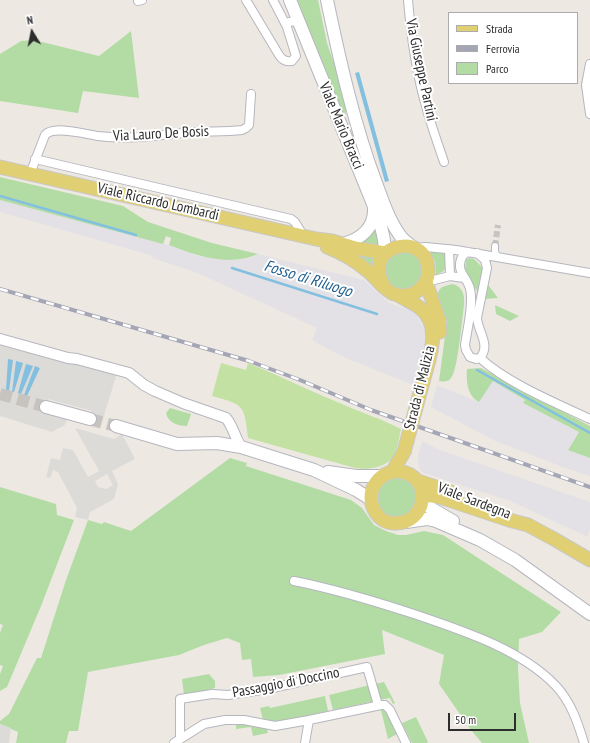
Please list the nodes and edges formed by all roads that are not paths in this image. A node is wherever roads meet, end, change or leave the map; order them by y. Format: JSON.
{"nodes":[{"id":1,"x":246,"y":0,"type":"edge"},
{"id":2,"x":273,"y":0,"type":"edge"},
{"id":3,"x":290,"y":0,"type":"edge"},
{"id":4,"x":326,"y":0,"type":"edge"},
{"id":5,"x":408,"y":0,"type":"edge"},
{"id":6,"x":298,"y":21,"type":"junction"},
{"id":7,"x":286,"y":25,"type":"junction"},
{"id":8,"x":590,"y":64,"type":"edge"},
{"id":9,"x":251,"y":94,"type":"dead end"},
{"id":10,"x":590,"y":114,"type":"edge"},
{"id":11,"x":35,"y":159,"type":"junction"},
{"id":12,"x":444,"y":162,"type":"dead end"},
{"id":13,"x":0,"y":167,"type":"edge"},
{"id":14,"x":30,"y":174,"type":"junction"},
{"id":15,"x":374,"y":205,"type":"junction"},
{"id":16,"x":303,"y":235,"type":"junction"},
{"id":17,"x":316,"y":239,"type":"junction"},
{"id":18,"x":343,"y":244,"type":"junction"},
{"id":19,"x":495,"y":246,"type":"tunnel mouth"},
{"id":20,"x":414,"y":248,"type":"junction"},
{"id":21,"x":449,"y":249,"type":"junction"},
{"id":22,"x":468,"y":252,"type":"junction"},
{"id":23,"x":386,"y":253,"type":"junction"},
{"id":24,"x":477,"y":253,"type":"junction"},
{"id":25,"x":498,"y":257,"type":"junction"},
{"id":26,"x":590,"y":273,"type":"edge"},
{"id":27,"x":450,"y":276,"type":"junction"},
{"id":28,"x":464,"y":278,"type":"junction"},
{"id":29,"x":426,"y":282,"type":"junction"},
{"id":30,"x":384,"y":286,"type":"junction"},
{"id":31,"x":396,"y":294,"type":"junction"},
{"id":32,"x":0,"y":339,"type":"edge"},
{"id":33,"x":480,"y":358,"type":"junction"},
{"id":34,"x":427,"y":379,"type":"junction"},
{"id":35,"x":46,"y":407,"type":"tunnel mouth"},
{"id":36,"x":90,"y":419,"type":"tunnel mouth"},
{"id":37,"x":590,"y":419,"type":"edge"},
{"id":38,"x":116,"y":426,"type":"tunnel mouth"},
{"id":39,"x":241,"y":447,"type":"junction"},
{"id":40,"x":407,"y":453,"type":"junction"},
{"id":41,"x":314,"y":470,"type":"junction"},
{"id":42,"x":386,"y":474,"type":"junction"},
{"id":43,"x":414,"y":477,"type":"junction"},
{"id":44,"x":422,"y":499,"type":"junction"},
{"id":45,"x":372,"y":500,"type":"junction"},
{"id":46,"x":406,"y":522,"type":"junction"},
{"id":47,"x":528,"y":526,"type":"junction"},
{"id":48,"x":480,"y":540,"type":"junction"},
{"id":49,"x":590,"y":560,"type":"edge"},
{"id":50,"x":294,"y":581,"type":"dead end"},
{"id":51,"x":590,"y":614,"type":"edge"},
{"id":52,"x":378,"y":705,"type":"junction"},
{"id":53,"x":309,"y":720,"type":"junction"},
{"id":54,"x":177,"y":741,"type":"edge"},
{"id":55,"x":304,"y":743,"type":"edge"},
{"id":56,"x":406,"y":743,"type":"edge"},
{"id":57,"x":584,"y":743,"type":"edge"}],
"edges":[{"from":1,"to":7,"type":"street"},
{"from":2,"to":7,"type":"street"},
{"from":3,"to":6,"type":"main road","name":"Viale Mario Bracci"},
{"from":4,"to":20,"type":"main road","name":"Viale Mario Bracci"},
{"from":5,"to":12,"type":"street","name":"Via Giuseppe Partini"},
{"from":6,"to":7,"type":"street"},
{"from":6,"to":15,"type":"main road","name":"Viale Mario Bracci"},
{"from":8,"to":10,"type":"street"},
{"from":9,"to":11,"type":"street","name":"Via Lauro De Bosis"},
{"from":11,"to":14,"type":"street","name":"Via Lauro De Bosis"},
{"from":11,"to":16,"type":"street"},
{"from":13,"to":14,"type":"main road","name":"Viale Riccardo Lombardi"},
{"from":14,"to":16,"type":"main road","name":"Viale Riccardo Lombardi"},
{"from":15,"to":18,"type":"main road"},
{"from":15,"to":23,"type":"main road","name":"Viale Mario Bracci"},
{"from":16,"to":17,"type":"main road","name":"Viale Riccardo Lombardi"},
{"from":17,"to":18,"type":"main road","name":"Viale Riccardo Lombardi"},
{"from":17,"to":30,"type":"main road","name":"Viale Riccardo Lombardi"},
{"from":18,"to":23,"type":"main road","name":"Viale Riccardo Lombardi"},
{"from":19,"to":25,"type":"street"},
{"from":20,"to":21,"type":"street"},
{"from":20,"to":23,"type":"main road"},
{"from":20,"to":29,"type":"main road"},
{"from":21,"to":22,"type":"street"},
{"from":21,"to":27,"type":"street"},
{"from":22,"to":24,"type":"street"},
{"from":22,"to":28,"type":"street"},
{"from":23,"to":30,"type":"main road"},
{"from":24,"to":25,"type":"street"},
{"from":24,"to":33,"type":"street"},
{"from":25,"to":26,"type":"street"},
{"from":27,"to":28,"type":"street"},
{"from":27,"to":29,"type":"street"},
{"from":28,"to":33,"type":"street"},
{"from":29,"to":31,"type":"main road"},
{"from":29,"to":34,"type":"main road","name":"Strada di Malizia"},
{"from":30,"to":31,"type":"main road","name":"Viale Riccardo Lombardi"},
{"from":31,"to":34,"type":"main road","name":"Strada di Malizia"},
{"from":32,"to":39,"type":"street"},
{"from":33,"to":37,"type":"street"},
{"from":34,"to":40,"type":"main road","name":"Strada di Malizia"},
{"from":35,"to":36,"type":"main road"},
{"from":38,"to":39,"type":"main road"},
{"from":39,"to":41,"type":"main road"},
{"from":40,"to":42,"type":"main road","name":"Strada di Malizia"},
{"from":40,"to":43,"type":"main road","name":"Strada di Malizia"},
{"from":41,"to":42,"type":"main road"},
{"from":41,"to":45,"type":"main road"},
{"from":42,"to":43,"type":"main road"},
{"from":42,"to":45,"type":"main road"},
{"from":43,"to":44,"type":"main road"},
{"from":43,"to":47,"type":"main road","name":"Viale Sardegna"},
{"from":44,"to":46,"type":"main road"},
{"from":44,"to":47,"type":"main road","name":"Viale Sardegna"},
{"from":44,"to":48,"type":"main road"},
{"from":45,"to":46,"type":"main road"},
{"from":46,"to":48,"type":"main road"},
{"from":47,"to":49,"type":"main road","name":"Viale Sardegna"},
{"from":48,"to":51,"type":"main road"},
{"from":50,"to":57,"type":"street"},
{"from":52,"to":53,"type":"street"},
{"from":52,"to":54,"type":"street","name":"Passaggio di Doccino"},
{"from":52,"to":56,"type":"street"},
{"from":53,"to":54,"type":"street"},
{"from":53,"to":55,"type":"street"}]}
